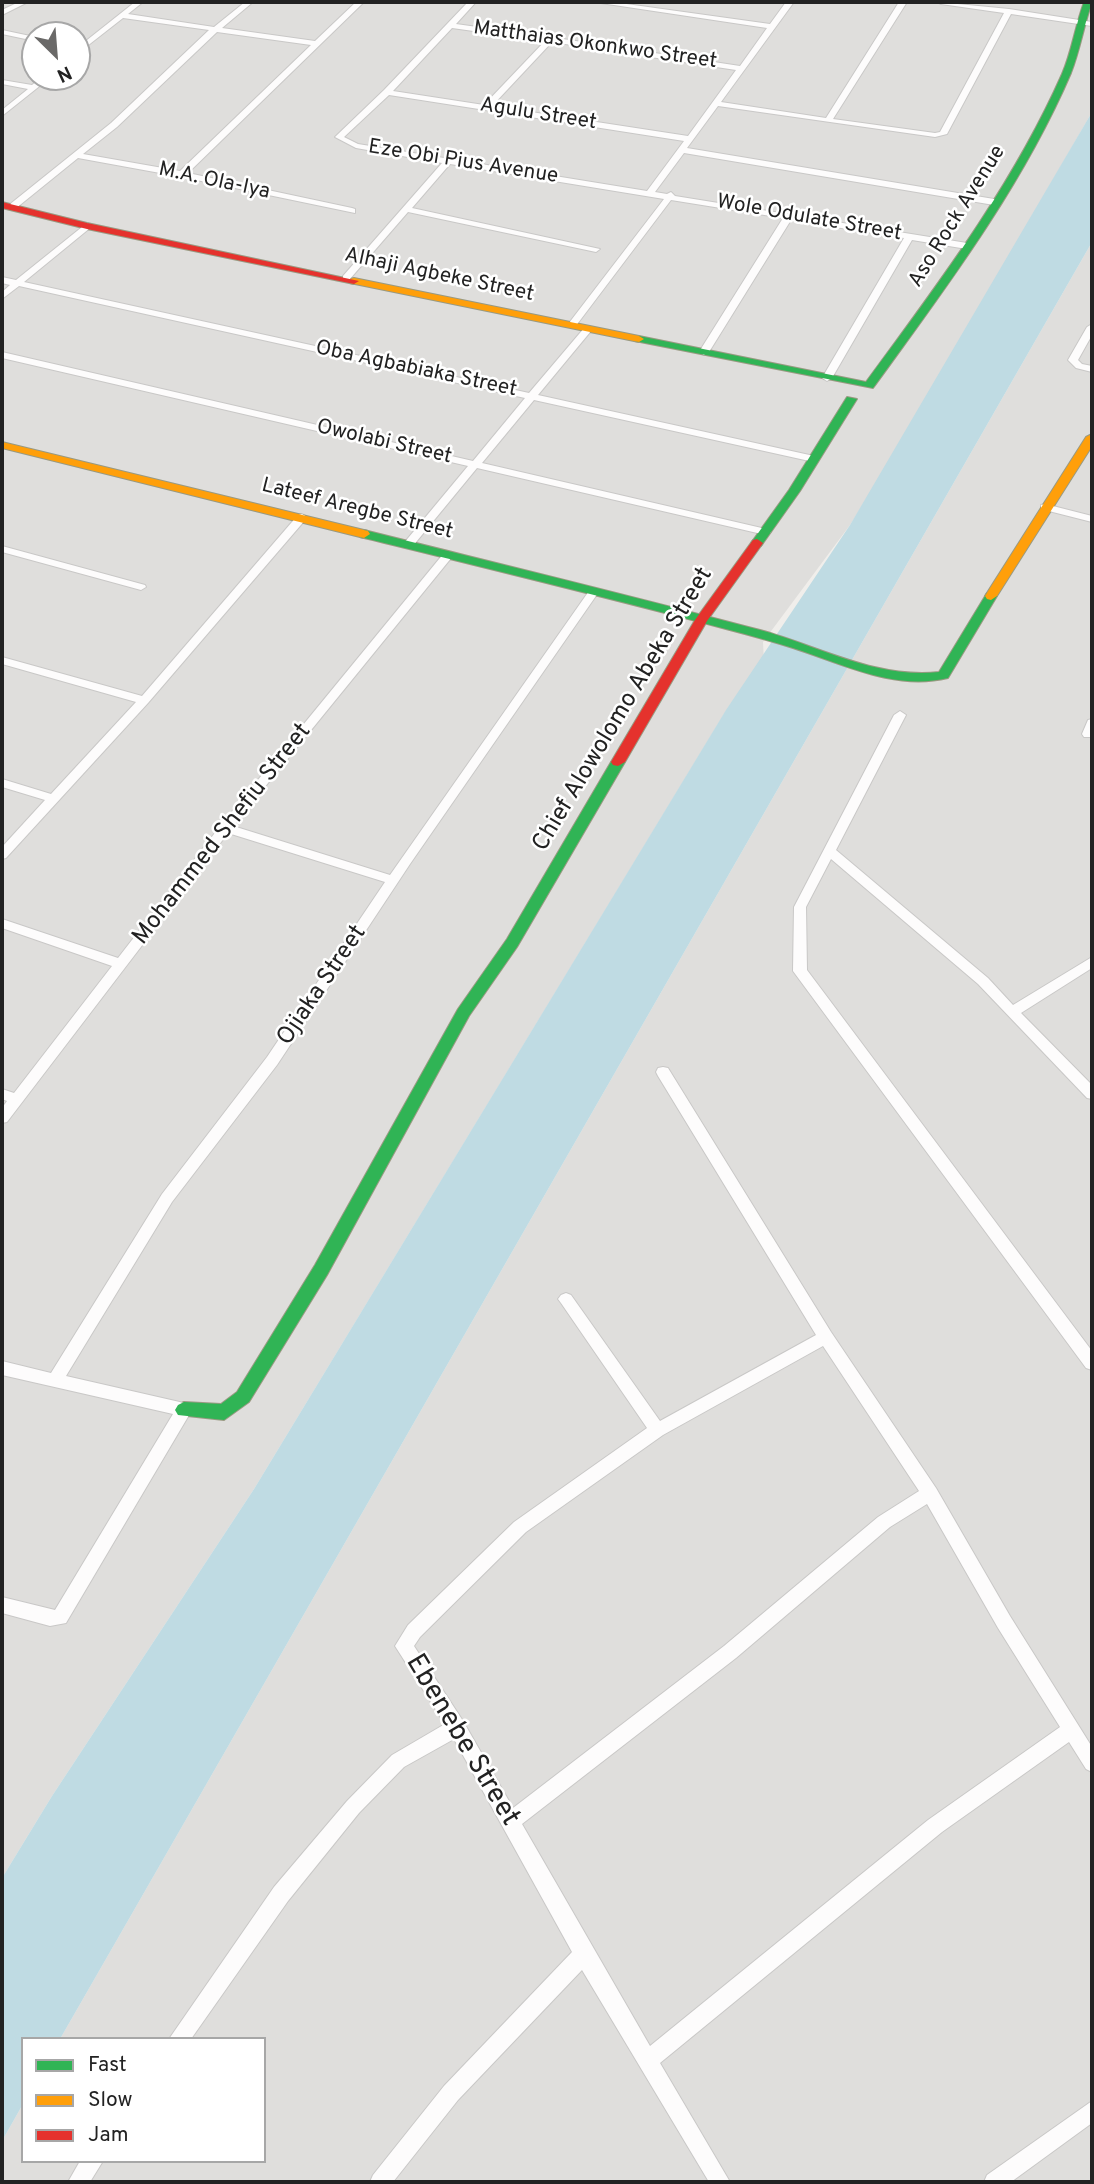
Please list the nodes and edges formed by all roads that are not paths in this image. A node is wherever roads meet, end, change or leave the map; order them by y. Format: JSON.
{"nodes":[{"id":1,"x":24,"y":2,"type":"edge"},
{"id":2,"x":139,"y":2,"type":"edge"},
{"id":3,"x":248,"y":2,"type":"edge"},
{"id":4,"x":360,"y":2,"type":"edge"},
{"id":5,"x":472,"y":2,"type":"edge"},
{"id":6,"x":598,"y":2,"type":"edge"},
{"id":7,"x":790,"y":2,"type":"edge"},
{"id":8,"x":902,"y":2,"type":"edge"},
{"id":9,"x":942,"y":2,"type":"edge"},
{"id":10,"x":1088,"y":2,"type":"edge"},
{"id":11,"x":966,"y":3,"type":"edge"},
{"id":12,"x":1009,"y":11,"type":"junction"},
{"id":13,"x":2,"y":13,"type":"edge"},
{"id":14,"x":123,"y":16,"type":"junction"},
{"id":15,"x":1086,"y":23,"type":"edge"},
{"id":16,"x":450,"y":25,"type":"junction"},
{"id":17,"x":772,"y":26,"type":"junction"},
{"id":18,"x":214,"y":30,"type":"junction"},
{"id":19,"x":2,"y":32,"type":"edge"},
{"id":20,"x":21,"y":36,"type":"edge"},
{"id":21,"x":552,"y":38,"type":"junction"},
{"id":22,"x":91,"y":39,"type":"edge"},
{"id":23,"x":314,"y":43,"type":"junction"},
{"id":24,"x":740,"y":68,"type":"junction"},
{"id":25,"x":2,"y":82,"type":"edge"},
{"id":26,"x":21,"y":85,"type":"edge"},
{"id":27,"x":31,"y":91,"type":"edge"},
{"id":28,"x":387,"y":92,"type":"junction"},
{"id":29,"x":715,"y":103,"type":"junction"},
{"id":30,"x":486,"y":107,"type":"junction"},
{"id":31,"x":2,"y":114,"type":"edge"},
{"id":32,"x":828,"y":121,"type":"junction"},
{"id":33,"x":689,"y":139,"type":"junction"},
{"id":34,"x":683,"y":150,"type":"junction"},
{"id":35,"x":76,"y":155,"type":"junction"},
{"id":36,"x":449,"y":160,"type":"junction"},
{"id":37,"x":182,"y":174,"type":"junction"},
{"id":38,"x":651,"y":192,"type":"junction"},
{"id":39,"x":671,"y":195,"type":"junction"},
{"id":40,"x":994,"y":202,"type":"junction"},
{"id":41,"x":7,"y":206,"type":"edge"},
{"id":42,"x":405,"y":209,"type":"junction"},
{"id":43,"x":352,"y":211,"type":"dead end"},
{"id":44,"x":788,"y":217,"type":"junction"},
{"id":45,"x":87,"y":226,"type":"junction"},
{"id":46,"x":909,"y":237,"type":"junction"},
{"id":47,"x":967,"y":246,"type":"junction"},
{"id":48,"x":596,"y":249,"type":"dead end"},
{"id":49,"x":346,"y":278,"type":"junction"},
{"id":50,"x":2,"y":280,"type":"edge"},
{"id":51,"x":18,"y":283,"type":"junction"},
{"id":52,"x":2,"y":296,"type":"edge"},
{"id":53,"x":580,"y":327,"type":"junction"},
{"id":54,"x":1092,"y":327,"type":"edge"},
{"id":55,"x":704,"y":352,"type":"junction"},
{"id":56,"x":2,"y":355,"type":"edge"},
{"id":57,"x":1092,"y":369,"type":"edge"},
{"id":58,"x":827,"y":379,"type":"junction"},
{"id":59,"x":869,"y":386,"type":"joint"},
{"id":60,"x":534,"y":396,"type":"junction"},
{"id":61,"x":851,"y":399,"type":"dead end"},
{"id":62,"x":1092,"y":437,"type":"edge"},
{"id":63,"x":2,"y":445,"type":"edge"},
{"id":64,"x":814,"y":459,"type":"junction"},
{"id":65,"x":478,"y":465,"type":"junction"},
{"id":66,"x":1045,"y":507,"type":"junction"},
{"id":67,"x":302,"y":517,"type":"junction"},
{"id":68,"x":1092,"y":519,"type":"edge"},
{"id":69,"x":766,"y":531,"type":"junction"},
{"id":70,"x":408,"y":545,"type":"junction"},
{"id":71,"x":2,"y":549,"type":"edge"},
{"id":72,"x":447,"y":555,"type":"junction"},
{"id":73,"x":141,"y":587,"type":"dead end"},
{"id":74,"x":593,"y":593,"type":"junction"},
{"id":75,"x":701,"y":620,"type":"junction"},
{"id":76,"x":2,"y":660,"type":"edge"},
{"id":77,"x":145,"y":700,"type":"junction"},
{"id":78,"x":900,"y":715,"type":"dead end"},
{"id":79,"x":2,"y":783,"type":"edge"},
{"id":80,"x":52,"y":798,"type":"junction"},
{"id":81,"x":225,"y":828,"type":"junction"},
{"id":82,"x":829,"y":851,"type":"junction"},
{"id":83,"x":2,"y":855,"type":"edge"},
{"id":84,"x":393,"y":880,"type":"junction"},
{"id":85,"x":2,"y":923,"type":"edge"},
{"id":86,"x":1092,"y":962,"type":"edge"},
{"id":87,"x":122,"y":964,"type":"junction"},
{"id":88,"x":1012,"y":1012,"type":"junction"},
{"id":89,"x":663,"y":1072,"type":"dead end"},
{"id":90,"x":1092,"y":1094,"type":"edge"},
{"id":91,"x":9,"y":1096,"type":"edge"},
{"id":92,"x":2,"y":1118,"type":"edge"},
{"id":93,"x":566,"y":1299,"type":"dead end"},
{"id":94,"x":826,"y":1337,"type":"junction"},
{"id":95,"x":1092,"y":1363,"type":"edge"},
{"id":96,"x":2,"y":1368,"type":"edge"},
{"id":97,"x":55,"y":1380,"type":"junction"},
{"id":98,"x":184,"y":1410,"type":"junction"},
{"id":99,"x":657,"y":1430,"type":"junction"},
{"id":100,"x":930,"y":1493,"type":"junction"},
{"id":101,"x":2,"y":1605,"type":"edge"},
{"id":102,"x":457,"y":1727,"type":"junction"},
{"id":103,"x":1072,"y":1729,"type":"junction"},
{"id":104,"x":1092,"y":1763,"type":"edge"},
{"id":105,"x":511,"y":1821,"type":"junction"},
{"id":106,"x":584,"y":1954,"type":"junction"},
{"id":107,"x":180,"y":2037,"type":"edge"},
{"id":108,"x":648,"y":2060,"type":"junction"},
{"id":109,"x":1092,"y":2111,"type":"edge"},
{"id":110,"x":92,"y":2163,"type":"edge"},
{"id":111,"x":78,"y":2182,"type":"edge"},
{"id":112,"x":380,"y":2182,"type":"edge"},
{"id":113,"x":720,"y":2182,"type":"edge"},
{"id":114,"x":994,"y":2182,"type":"edge"}],
"edges":[{"from":1,"to":13,"type":"street"},
{"from":2,"to":14,"type":"street"},
{"from":3,"to":18,"type":"street"},
{"from":4,"to":23,"type":"street"},
{"from":5,"to":16,"type":"street","name":"Eze Obi Pius Avenue"},
{"from":6,"to":17,"type":"street"},
{"from":7,"to":17,"type":"street"},
{"from":8,"to":32,"type":"street"},
{"from":9,"to":11,"type":"street"},
{"from":10,"to":15,"type":"street","name":"Aso Rock Avenue"},
{"from":11,"to":12,"type":"street"},
{"from":12,"to":15,"type":"street"},
{"from":12,"to":32,"type":"street"},
{"from":14,"to":18,"type":"street"},
{"from":14,"to":22,"type":"street"},
{"from":15,"to":40,"type":"street","name":"Aso Rock Avenue"},
{"from":16,"to":21,"type":"street","name":"Matthaias Okonkwo Street"},
{"from":16,"to":28,"type":"street","name":"Eze Obi Pius Avenue"},
{"from":17,"to":24,"type":"street"},
{"from":18,"to":23,"type":"street"},
{"from":18,"to":35,"type":"street"},
{"from":19,"to":20,"type":"street"},
{"from":21,"to":24,"type":"street","name":"Matthaias Okonkwo Street"},
{"from":21,"to":30,"type":"street"},
{"from":23,"to":37,"type":"street"},
{"from":24,"to":29,"type":"street"},
{"from":25,"to":26,"type":"street"},
{"from":27,"to":31,"type":"street"},
{"from":28,"to":30,"type":"street","name":"Agulu Street"},
{"from":28,"to":36,"type":"street","name":"Eze Obi Pius Avenue"},
{"from":29,"to":32,"type":"street"},
{"from":29,"to":33,"type":"street"},
{"from":30,"to":33,"type":"street","name":"Agulu Street"},
{"from":33,"to":34,"type":"street"},
{"from":34,"to":38,"type":"street"},
{"from":34,"to":40,"type":"street"},
{"from":35,"to":37,"type":"street","name":"M.A. Ola-Iya"},
{"from":35,"to":41,"type":"street"},
{"from":36,"to":38,"type":"street","name":"Eze Obi Pius Avenue"},
{"from":36,"to":42,"type":"street"},
{"from":37,"to":43,"type":"street","name":"M.A. Ola-Iya"},
{"from":38,"to":39,"type":"street","name":"Wole Odulate Street"},
{"from":39,"to":44,"type":"street","name":"Wole Odulate Street"},
{"from":39,"to":53,"type":"street"},
{"from":40,"to":47,"type":"street","name":"Aso Rock Avenue"},
{"from":41,"to":45,"type":"street","name":"Alhaji Agbeke Street"},
{"from":42,"to":48,"type":"street"},
{"from":42,"to":49,"type":"street"},
{"from":44,"to":46,"type":"street","name":"Wole Odulate Street"},
{"from":44,"to":55,"type":"street"},
{"from":45,"to":49,"type":"street","name":"Alhaji Agbeke Street"},
{"from":45,"to":51,"type":"street"},
{"from":46,"to":47,"type":"street","name":"Wole Odulate Street"},
{"from":46,"to":58,"type":"street"},
{"from":47,"to":59,"type":"street","name":"Aso Rock Avenue"},
{"from":49,"to":53,"type":"street","name":"Alhaji Agbeke Street"},
{"from":50,"to":51,"type":"street","name":"Oba Agbabiaka Street"},
{"from":51,"to":52,"type":"street"},
{"from":51,"to":60,"type":"street","name":"Oba Agbabiaka Street"},
{"from":53,"to":55,"type":"street","name":"Alhaji Agbeke Street"},
{"from":53,"to":60,"type":"street"},
{"from":54,"to":57,"type":"street"},
{"from":55,"to":58,"type":"street","name":"Alhaji Agbeke Street"},
{"from":56,"to":65,"type":"street","name":"Owolabi Street"},
{"from":58,"to":59,"type":"street","name":"Alhaji Agbeke Street"},
{"from":60,"to":64,"type":"street","name":"Oba Agbabiaka Street"},
{"from":60,"to":65,"type":"street"},
{"from":61,"to":64,"type":"street","name":"Chief Alowolomo Abeka Street"},
{"from":62,"to":66,"type":"street","name":"Lateef Aregbe Street"},
{"from":63,"to":67,"type":"street","name":"Lateef Aregbe Street"},
{"from":64,"to":69,"type":"street","name":"Chief Alowolomo Abeka Street"},
{"from":65,"to":69,"type":"street","name":"Owolabi Street"},
{"from":65,"to":70,"type":"street"},
{"from":66,"to":68,"type":"street"},
{"from":66,"to":75,"type":"street","name":"Lateef Aregbe Street"},
{"from":67,"to":70,"type":"street","name":"Lateef Aregbe Street"},
{"from":67,"to":77,"type":"street"},
{"from":69,"to":75,"type":"street","name":"Chief Alowolomo Abeka Street"},
{"from":70,"to":72,"type":"street","name":"Lateef Aregbe Street"},
{"from":71,"to":73,"type":"street"},
{"from":72,"to":74,"type":"street","name":"Lateef Aregbe Street"},
{"from":72,"to":81,"type":"street","name":"Mohammed Shefiu Street"},
{"from":74,"to":75,"type":"street","name":"Lateef Aregbe Street"},
{"from":74,"to":84,"type":"street","name":"Ojiaka Street"},
{"from":75,"to":98,"type":"street","name":"Chief Alowolomo Abeka Street"},
{"from":76,"to":77,"type":"street"},
{"from":77,"to":80,"type":"street"},
{"from":78,"to":82,"type":"street"},
{"from":79,"to":80,"type":"street"},
{"from":80,"to":83,"type":"street"},
{"from":81,"to":84,"type":"street"},
{"from":81,"to":87,"type":"street","name":"Mohammed Shefiu Street"},
{"from":82,"to":88,"type":"street"},
{"from":82,"to":95,"type":"street"},
{"from":84,"to":97,"type":"street","name":"Ojiaka Street"},
{"from":85,"to":87,"type":"street"},
{"from":86,"to":88,"type":"street"},
{"from":87,"to":91,"type":"street","name":"Mohammed Shefiu Street"},
{"from":88,"to":90,"type":"street"},
{"from":89,"to":94,"type":"street"},
{"from":91,"to":92,"type":"street","name":"Mohammed Shefiu Street"},
{"from":93,"to":99,"type":"street"},
{"from":94,"to":99,"type":"street","name":"Ebenebe Street"},
{"from":94,"to":100,"type":"street"},
{"from":96,"to":97,"type":"street"},
{"from":97,"to":98,"type":"street"},
{"from":98,"to":101,"type":"street"},
{"from":99,"to":102,"type":"street","name":"Ebenebe Street"},
{"from":100,"to":103,"type":"street"},
{"from":100,"to":105,"type":"street"},
{"from":102,"to":105,"type":"street","name":"Ebenebe Street"},
{"from":102,"to":107,"type":"street"},
{"from":103,"to":104,"type":"street"},
{"from":103,"to":108,"type":"street"},
{"from":105,"to":106,"type":"street","name":"Ebenebe Street"},
{"from":106,"to":108,"type":"street","name":"Ebenebe Street"},
{"from":106,"to":112,"type":"street"},
{"from":108,"to":113,"type":"street","name":"Ebenebe Street"},
{"from":109,"to":114,"type":"street"},
{"from":110,"to":111,"type":"street"}]}
